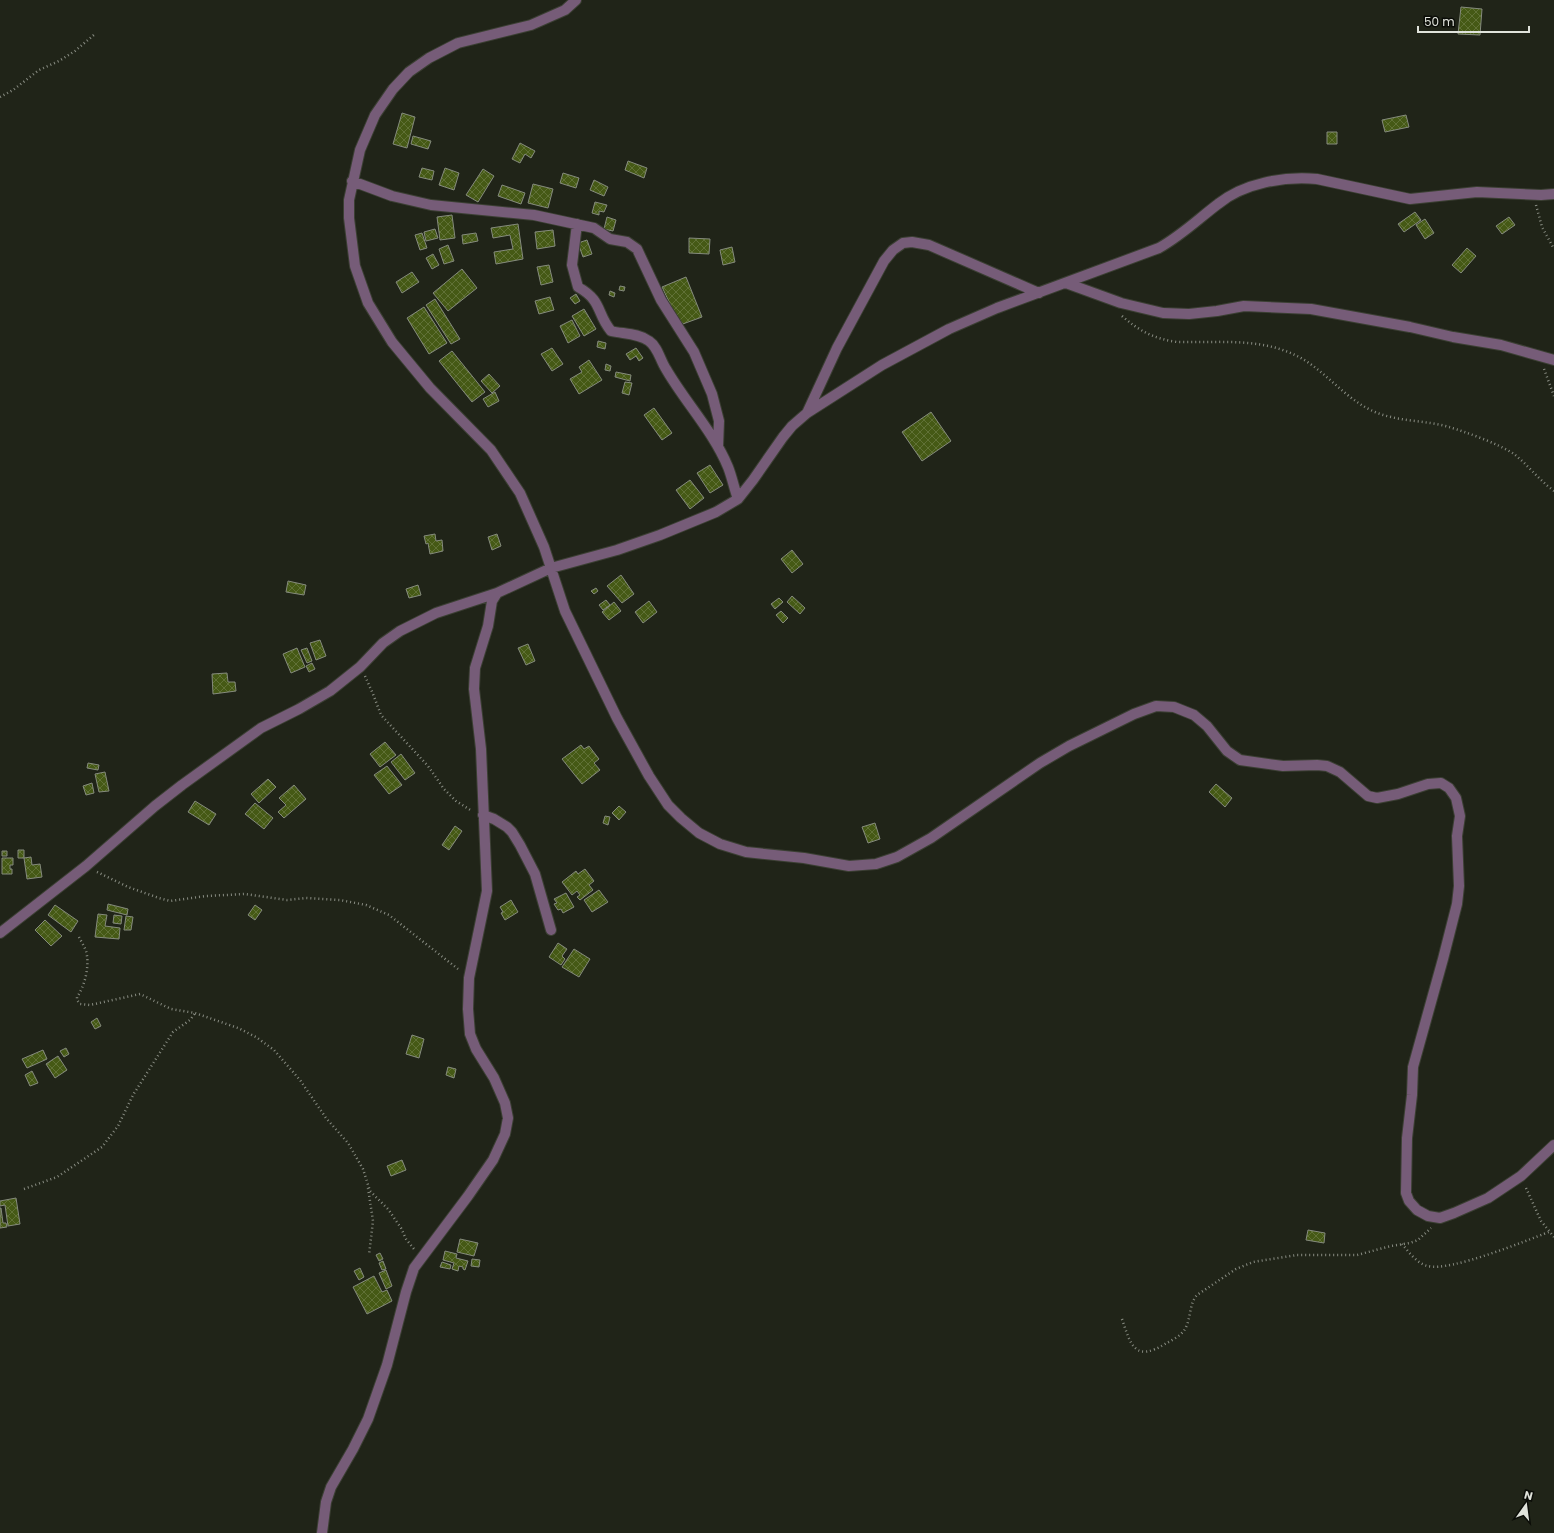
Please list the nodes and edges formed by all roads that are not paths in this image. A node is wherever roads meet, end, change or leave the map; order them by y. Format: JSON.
{"nodes":[{"id":1,"x":576,"y":0,"type":"edge"},
{"id":2,"x":352,"y":181,"type":"junction"},
{"id":3,"x":1554,"y":194,"type":"edge"},
{"id":4,"x":577,"y":224,"type":"junction"},
{"id":5,"x":1066,"y":283,"type":"junction"},
{"id":6,"x":1039,"y":293,"type":"junction"},
{"id":7,"x":1554,"y":360,"type":"edge"},
{"id":8,"x":807,"y":413,"type":"junction"},
{"id":9,"x":718,"y":447,"type":"junction"},
{"id":10,"x":738,"y":499,"type":"junction"},
{"id":11,"x":551,"y":568,"type":"junction"},
{"id":12,"x":497,"y":593,"type":"junction"},
{"id":13,"x":483,"y":815,"type":"junction"},
{"id":14,"x":551,"y":930,"type":"dead end"},
{"id":15,"x":0,"y":933,"type":"edge"},
{"id":16,"x":1554,"y":1145,"type":"edge"},
{"id":17,"x":322,"y":1533,"type":"edge"}],
"edges":[{"from":1,"to":2,"type":"street"},
{"from":2,"to":4,"type":"street"},
{"from":2,"to":11,"type":"street"},
{"from":3,"to":5,"type":"street"},
{"from":4,"to":9,"type":"street"},
{"from":4,"to":9,"type":"street"},
{"from":5,"to":6,"type":"street"},
{"from":5,"to":7,"type":"street"},
{"from":6,"to":8,"type":"street"},
{"from":6,"to":8,"type":"street"},
{"from":8,"to":10,"type":"street"},
{"from":9,"to":10,"type":"street"},
{"from":10,"to":11,"type":"street"},
{"from":11,"to":12,"type":"street"},
{"from":11,"to":16,"type":"street"},
{"from":12,"to":13,"type":"street"},
{"from":12,"to":15,"type":"street"},
{"from":13,"to":14,"type":"street"},
{"from":13,"to":17,"type":"street"}]}
